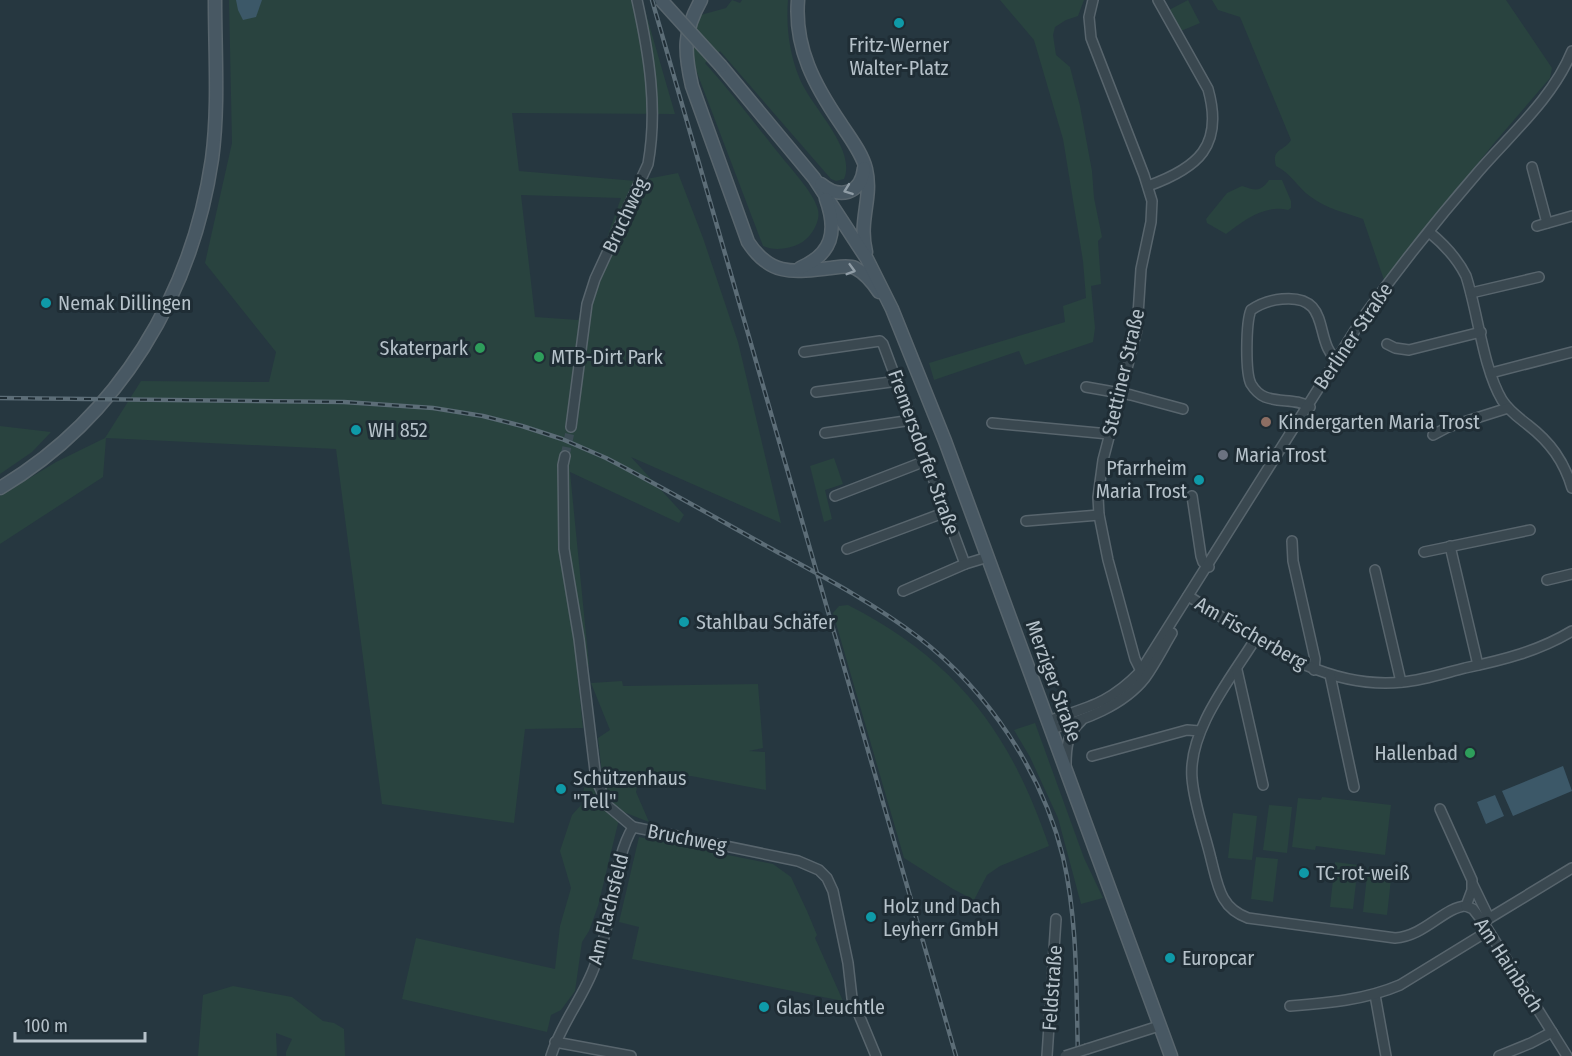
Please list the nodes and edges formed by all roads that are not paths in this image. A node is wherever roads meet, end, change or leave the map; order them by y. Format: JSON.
{"nodes":[{"id":1,"x":215,"y":0,"type":"edge"},
{"id":2,"x":637,"y":0,"type":"edge"},
{"id":3,"x":661,"y":0,"type":"edge"},
{"id":4,"x":700,"y":0,"type":"edge"},
{"id":5,"x":798,"y":0,"type":"edge"},
{"id":6,"x":1093,"y":0,"type":"edge"},
{"id":7,"x":1158,"y":0,"type":"edge"},
{"id":8,"x":1572,"y":51,"type":"edge"},
{"id":9,"x":1569,"y":71,"type":"edge"},
{"id":10,"x":862,"y":158,"type":"junction"},
{"id":11,"x":1532,"y":167,"type":"dead end"},
{"id":12,"x":814,"y":178,"type":"junction"},
{"id":13,"x":1148,"y":186,"type":"junction"},
{"id":14,"x":824,"y":192,"type":"junction"},
{"id":15,"x":1572,"y":216,"type":"edge"},
{"id":16,"x":1547,"y":223,"type":"junction"},
{"id":17,"x":1537,"y":226,"type":"dead end"},
{"id":18,"x":1431,"y":233,"type":"junction"},
{"id":19,"x":867,"y":259,"type":"junction"},
{"id":20,"x":793,"y":271,"type":"junction"},
{"id":21,"x":1539,"y":277,"type":"dead end"},
{"id":22,"x":1471,"y":293,"type":"junction"},
{"id":23,"x":895,"y":315,"type":"junction"},
{"id":24,"x":1480,"y":332,"type":"junction"},
{"id":25,"x":1387,"y":344,"type":"dead end"},
{"id":26,"x":804,"y":352,"type":"dead end"},
{"id":27,"x":1572,"y":352,"type":"edge"},
{"id":28,"x":1339,"y":361,"type":"junction"},
{"id":29,"x":1491,"y":373,"type":"junction"},
{"id":30,"x":898,"y":381,"type":"junction"},
{"id":31,"x":1086,"y":387,"type":"dead end"},
{"id":32,"x":816,"y":392,"type":"dead end"},
{"id":33,"x":1120,"y":393,"type":"junction"},
{"id":34,"x":1310,"y":406,"type":"junction"},
{"id":35,"x":1508,"y":408,"type":"junction"},
{"id":36,"x":1183,"y":409,"type":"dead end"},
{"id":37,"x":912,"y":420,"type":"junction"},
{"id":38,"x":992,"y":423,"type":"dead end"},
{"id":39,"x":571,"y":427,"type":"tunnel mouth"},
{"id":40,"x":825,"y":433,"type":"dead end"},
{"id":41,"x":1109,"y":434,"type":"junction"},
{"id":42,"x":1433,"y":435,"type":"dead end"},
{"id":43,"x":565,"y":456,"type":"tunnel mouth"},
{"id":44,"x":928,"y":460,"type":"junction"},
{"id":45,"x":0,"y":488,"type":"edge"},
{"id":46,"x":1572,"y":488,"type":"edge"},
{"id":47,"x":835,"y":496,"type":"dead end"},
{"id":48,"x":1192,"y":496,"type":"dead end"},
{"id":49,"x":946,"y":512,"type":"junction"},
{"id":50,"x":1099,"y":515,"type":"junction"},
{"id":51,"x":1026,"y":521,"type":"dead end"},
{"id":52,"x":1530,"y":530,"type":"dead end"},
{"id":53,"x":1292,"y":541,"type":"dead end"},
{"id":54,"x":1450,"y":546,"type":"junction"},
{"id":55,"x":847,"y":549,"type":"dead end"},
{"id":56,"x":1424,"y":552,"type":"dead end"},
{"id":57,"x":988,"y":557,"type":"junction"},
{"id":58,"x":965,"y":564,"type":"junction"},
{"id":59,"x":1209,"y":567,"type":"junction"},
{"id":60,"x":1375,"y":570,"type":"dead end"},
{"id":61,"x":1572,"y":574,"type":"edge"},
{"id":62,"x":1547,"y":580,"type":"dead end"},
{"id":63,"x":903,"y":591,"type":"dead end"},
{"id":64,"x":1190,"y":598,"type":"junction"},
{"id":65,"x":1572,"y":631,"type":"edge"},
{"id":66,"x":1256,"y":638,"type":"junction"},
{"id":67,"x":1478,"y":665,"type":"junction"},
{"id":68,"x":1236,"y":669,"type":"junction"},
{"id":69,"x":1314,"y":670,"type":"junction"},
{"id":70,"x":1143,"y":674,"type":"junction"},
{"id":71,"x":1330,"y":675,"type":"junction"},
{"id":72,"x":1401,"y":682,"type":"junction"},
{"id":73,"x":1085,"y":718,"type":"junction"},
{"id":74,"x":1049,"y":725,"type":"junction"},
{"id":75,"x":1200,"y":731,"type":"junction"},
{"id":76,"x":1092,"y":756,"type":"dead end"},
{"id":77,"x":1066,"y":770,"type":"junction"},
{"id":78,"x":1263,"y":785,"type":"dead end"},
{"id":79,"x":1354,"y":787,"type":"dead end"},
{"id":80,"x":1440,"y":809,"type":"dead end"},
{"id":81,"x":633,"y":827,"type":"junction"},
{"id":82,"x":1572,"y":868,"type":"edge"},
{"id":83,"x":1473,"y":885,"type":"junction"},
{"id":84,"x":1466,"y":906,"type":"junction"},
{"id":85,"x":1056,"y":919,"type":"dead end"},
{"id":86,"x":1486,"y":920,"type":"junction"},
{"id":87,"x":1488,"y":931,"type":"junction"},
{"id":88,"x":1375,"y":995,"type":"junction"},
{"id":89,"x":1290,"y":1006,"type":"dead end"},
{"id":90,"x":1159,"y":1026,"type":"junction"},
{"id":91,"x":1552,"y":1032,"type":"junction"},
{"id":92,"x":555,"y":1042,"type":"junction"},
{"id":93,"x":551,"y":1056,"type":"edge"},
{"id":94,"x":631,"y":1056,"type":"edge"},
{"id":95,"x":876,"y":1056,"type":"edge"},
{"id":96,"x":1047,"y":1056,"type":"edge"},
{"id":97,"x":1065,"y":1056,"type":"edge"},
{"id":98,"x":1171,"y":1056,"type":"edge"},
{"id":99,"x":1386,"y":1056,"type":"edge"},
{"id":100,"x":1499,"y":1056,"type":"edge"},
{"id":101,"x":1567,"y":1056,"type":"edge"}],
"edges":[{"from":1,"to":45,"type":"main road"},
{"from":2,"to":39,"type":"street","name":"Bruchweg"},
{"from":3,"to":12,"type":"main road","bridge":true},
{"from":4,"to":20,"type":"main road"},
{"from":5,"to":10,"type":"main road"},
{"from":6,"to":13,"type":"street","name":"Stettiner Straße"},
{"from":7,"to":13,"type":"street"},
{"from":8,"to":9,"type":"street","name":"Berliner Straße"},
{"from":9,"to":18,"type":"street","name":"Berliner Straße"},
{"from":10,"to":12,"type":"main road","one_way":true},
{"from":10,"to":19,"type":"main road"},
{"from":11,"to":16,"type":"street"},
{"from":12,"to":14,"type":"main road"},
{"from":13,"to":33,"type":"street","name":"Stettiner Straße"},
{"from":14,"to":19,"type":"main road"},
{"from":14,"to":20,"type":"main road"},
{"from":15,"to":16,"type":"street"},
{"from":16,"to":17,"type":"street"},
{"from":18,"to":22,"type":"street"},
{"from":18,"to":28,"type":"street","name":"Berliner Straße"},
{"from":19,"to":23,"type":"main road"},
{"from":20,"to":23,"type":"main road","one_way":true},
{"from":21,"to":22,"type":"street"},
{"from":22,"to":24,"type":"street"},
{"from":23,"to":57,"type":"main road","name":"Merziger Straße"},
{"from":24,"to":25,"type":"street"},
{"from":24,"to":29,"type":"street"},
{"from":26,"to":30,"type":"street","name":"Fremersdorfer Straße"},
{"from":27,"to":29,"type":"street"},
{"from":28,"to":34,"type":"street","name":"Berliner Straße"},
{"from":28,"to":34,"type":"street"},
{"from":29,"to":35,"type":"street"},
{"from":30,"to":32,"type":"street"},
{"from":30,"to":37,"type":"street","name":"Fremersdorfer Straße"},
{"from":31,"to":33,"type":"street"},
{"from":33,"to":36,"type":"street"},
{"from":33,"to":41,"type":"street","name":"Stettiner Straße"},
{"from":34,"to":59,"type":"street","name":"Berliner Straße"},
{"from":35,"to":42,"type":"street"},
{"from":35,"to":46,"type":"street"},
{"from":37,"to":40,"type":"street"},
{"from":37,"to":44,"type":"street","name":"Fremersdorfer Straße"},
{"from":38,"to":41,"type":"street"},
{"from":41,"to":50,"type":"street","name":"Stettiner Straße"},
{"from":43,"to":81,"type":"street","name":"Bruchweg"},
{"from":44,"to":47,"type":"street"},
{"from":44,"to":49,"type":"street","name":"Fremersdorfer Straße"},
{"from":48,"to":59,"type":"street"},
{"from":49,"to":55,"type":"street"},
{"from":49,"to":58,"type":"street","name":"Fremersdorfer Straße"},
{"from":50,"to":51,"type":"street"},
{"from":50,"to":70,"type":"street","name":"Stettiner Straße"},
{"from":52,"to":54,"type":"street"},
{"from":53,"to":69,"type":"street","name":"Am Fischerberg"},
{"from":54,"to":56,"type":"street"},
{"from":54,"to":67,"type":"street"},
{"from":57,"to":58,"type":"street"},
{"from":57,"to":74,"type":"main road","name":"Merziger Straße"},
{"from":58,"to":63,"type":"street"},
{"from":59,"to":64,"type":"street","name":"Berliner Straße"},
{"from":60,"to":72,"type":"street"},
{"from":61,"to":62,"type":"street"},
{"from":64,"to":66,"type":"street","name":"Am Fischerberg"},
{"from":64,"to":70,"type":"street","name":"Berliner Straße"},
{"from":65,"to":67,"type":"street","name":"Am Fischerberg"},
{"from":66,"to":68,"type":"street"},
{"from":66,"to":69,"type":"street","name":"Am Fischerberg"},
{"from":67,"to":72,"type":"street","name":"Am Fischerberg"},
{"from":68,"to":75,"type":"street"},
{"from":68,"to":78,"type":"street"},
{"from":69,"to":71,"type":"street","name":"Am Fischerberg"},
{"from":70,"to":73,"type":"street","name":"Berliner Straße"},
{"from":70,"to":74,"type":"street","name":"Berliner Straße"},
{"from":71,"to":72,"type":"street","name":"Am Fischerberg"},
{"from":71,"to":79,"type":"street","name":"Am Fischerberg"},
{"from":73,"to":74,"type":"street","name":"Berliner Straße"},
{"from":73,"to":77,"type":"street","name":"Berliner Straße"},
{"from":74,"to":77,"type":"main road","name":"Merziger Straße"},
{"from":75,"to":76,"type":"street"},
{"from":75,"to":84,"type":"street"},
{"from":77,"to":90,"type":"main road","name":"Merziger Straße"},
{"from":80,"to":83,"type":"street"},
{"from":81,"to":92,"type":"street","name":"Am Flachsfeld"},
{"from":81,"to":95,"type":"street","name":"Bruchweg"},
{"from":82,"to":86,"type":"street"},
{"from":83,"to":84,"type":"street","name":"Am Hainbach"},
{"from":83,"to":86,"type":"street"},
{"from":84,"to":86,"type":"street","name":"Am Hainbach"},
{"from":85,"to":96,"type":"street","name":"Feldstraße"},
{"from":86,"to":87,"type":"street","name":"Am Hainbach"},
{"from":87,"to":88,"type":"street"},
{"from":87,"to":91,"type":"street","name":"Am Hainbach"},
{"from":88,"to":89,"type":"street"},
{"from":88,"to":99,"type":"street"},
{"from":90,"to":97,"type":"street","name":"Feldstraße","bridge":true},
{"from":90,"to":98,"type":"main road","name":"Merziger Straße"},
{"from":91,"to":100,"type":"street"},
{"from":91,"to":101,"type":"street","name":"Am Hainbach"},
{"from":92,"to":93,"type":"street","name":"Am Flachsfeld"},
{"from":92,"to":94,"type":"street"}]}
